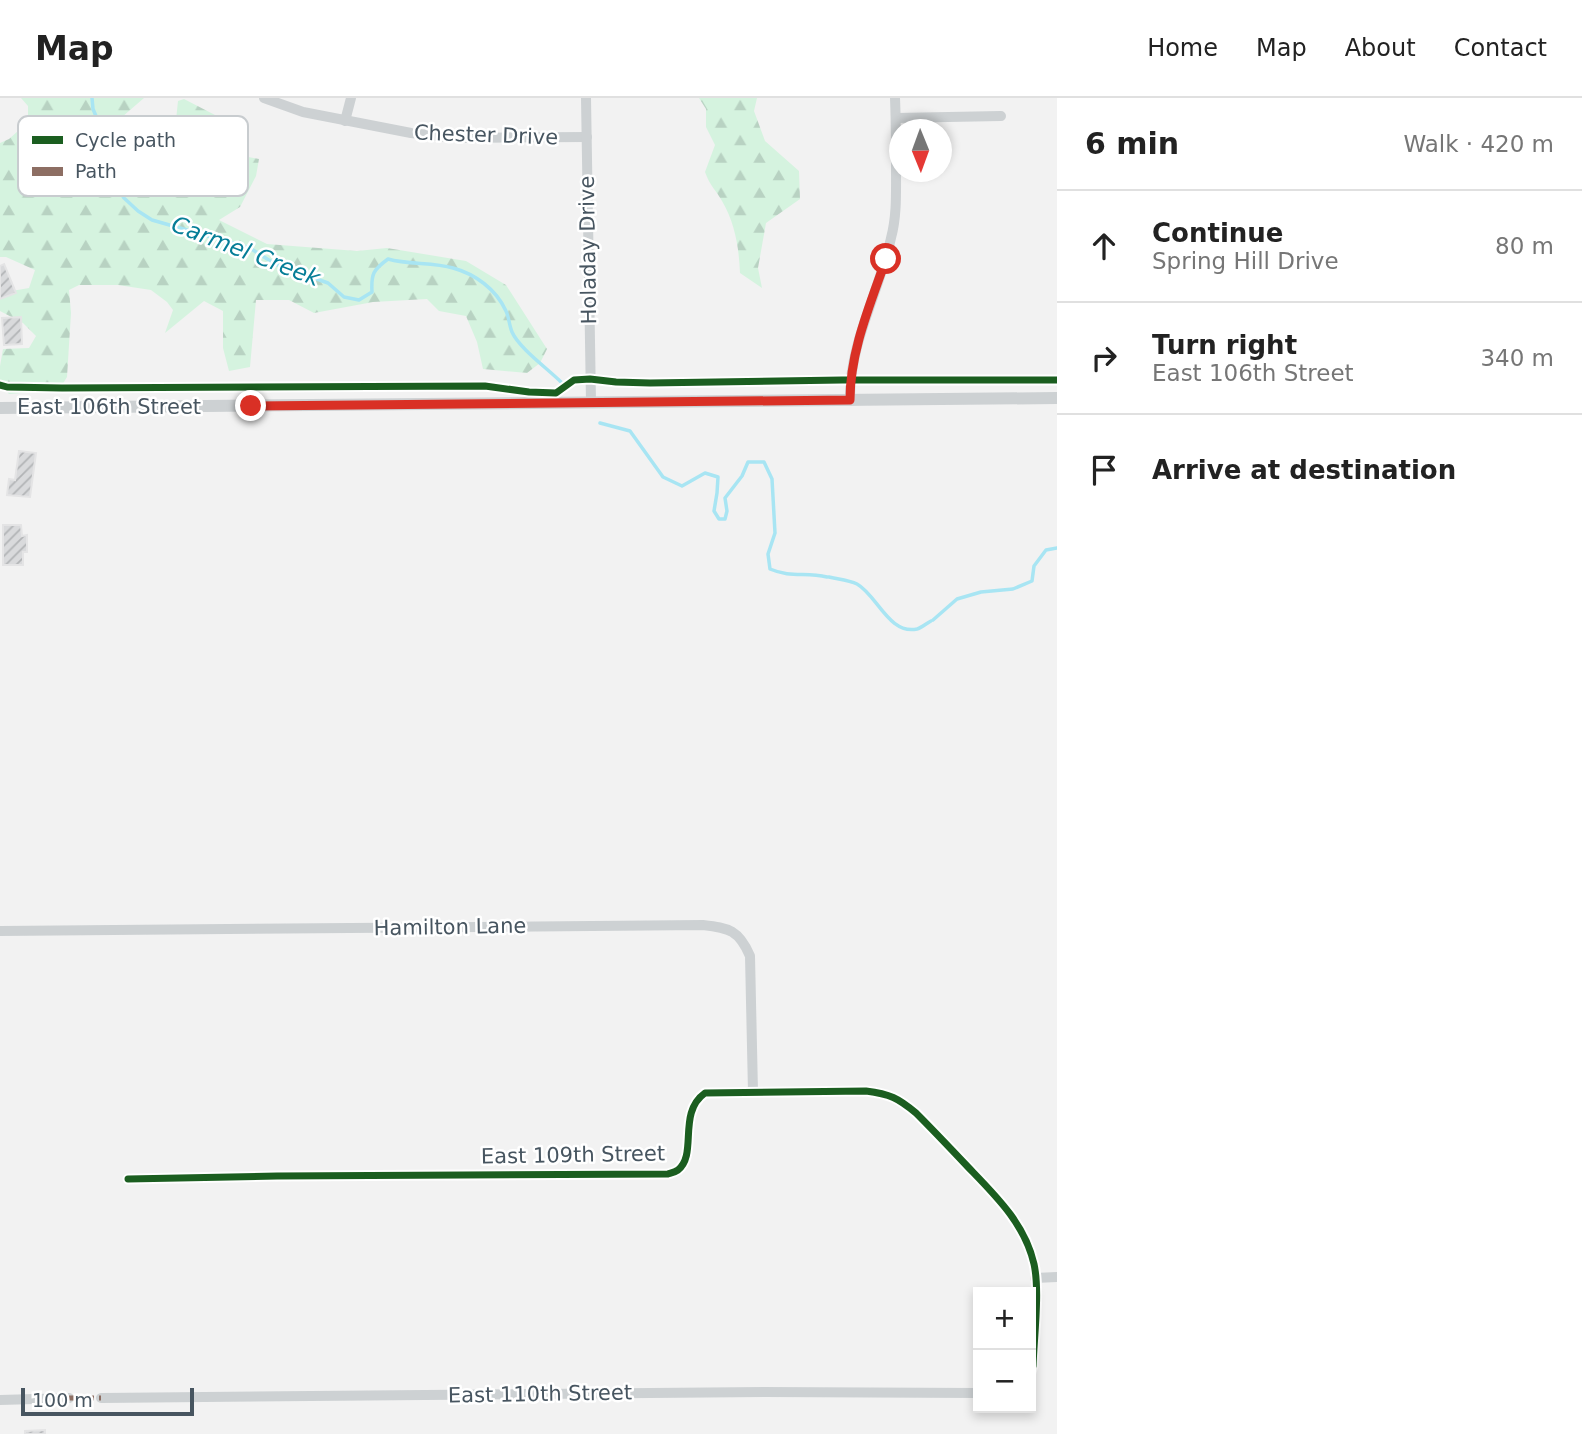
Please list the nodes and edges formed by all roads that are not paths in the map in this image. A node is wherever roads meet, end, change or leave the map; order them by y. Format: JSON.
{"nodes":[{"id":1,"x":264,"y":98,"type":"edge"},
{"id":2,"x":351,"y":98,"type":"edge"},
{"id":3,"x":586,"y":98,"type":"edge"},
{"id":4,"x":895,"y":98,"type":"edge"},
{"id":5,"x":1001,"y":116,"type":"dead end"},
{"id":6,"x":896,"y":118,"type":"junction"},
{"id":7,"x":345,"y":121,"type":"junction"},
{"id":8,"x":586,"y":137,"type":"junction"},
{"id":9,"x":1057,"y":398,"type":"edge"},
{"id":10,"x":850,"y":400,"type":"junction"},
{"id":11,"x":591,"y":402,"type":"junction"},
{"id":12,"x":0,"y":408,"type":"edge"},
{"id":13,"x":0,"y":931,"type":"edge"},
{"id":14,"x":753,"y":1092,"type":"junction"},
{"id":15,"x":128,"y":1180,"type":"dead end"},
{"id":16,"x":1057,"y":1277,"type":"edge"},
{"id":17,"x":1035,"y":1278,"type":"junction"},
{"id":18,"x":1033,"y":1350,"type":"edge"},
{"id":19,"x":973,"y":1393,"type":"edge"},
{"id":20,"x":69,"y":1398,"type":"dead end"},
{"id":21,"x":101,"y":1398,"type":"dead end"},
{"id":22,"x":0,"y":1400,"type":"edge"}],
"edges":[{"from":1,"to":7,"type":"street","name":"Chester Drive"},
{"from":2,"to":7,"type":"street"},
{"from":3,"to":8,"type":"street","name":"Holaday Drive"},
{"from":4,"to":6,"type":"street"},
{"from":5,"to":6,"type":"street"},
{"from":6,"to":10,"type":"street"},
{"from":7,"to":8,"type":"street","name":"Chester Drive"},
{"from":8,"to":11,"type":"street","name":"Holaday Drive"},
{"from":9,"to":10,"type":"street","name":"East 106th Street"},
{"from":10,"to":11,"type":"street","name":"East 106th Street"},
{"from":11,"to":12,"type":"street","name":"East 106th Street"},
{"from":13,"to":14,"type":"street","name":"Hamilton Lane"},
{"from":14,"to":15,"type":"street","name":"East 109th Street"},
{"from":14,"to":17,"type":"street","name":"East 109th Street"},
{"from":16,"to":17,"type":"street"},
{"from":17,"to":18,"type":"street"},
{"from":19,"to":21,"type":"street","name":"East 110th Street"},
{"from":20,"to":22,"type":"street"}]}
